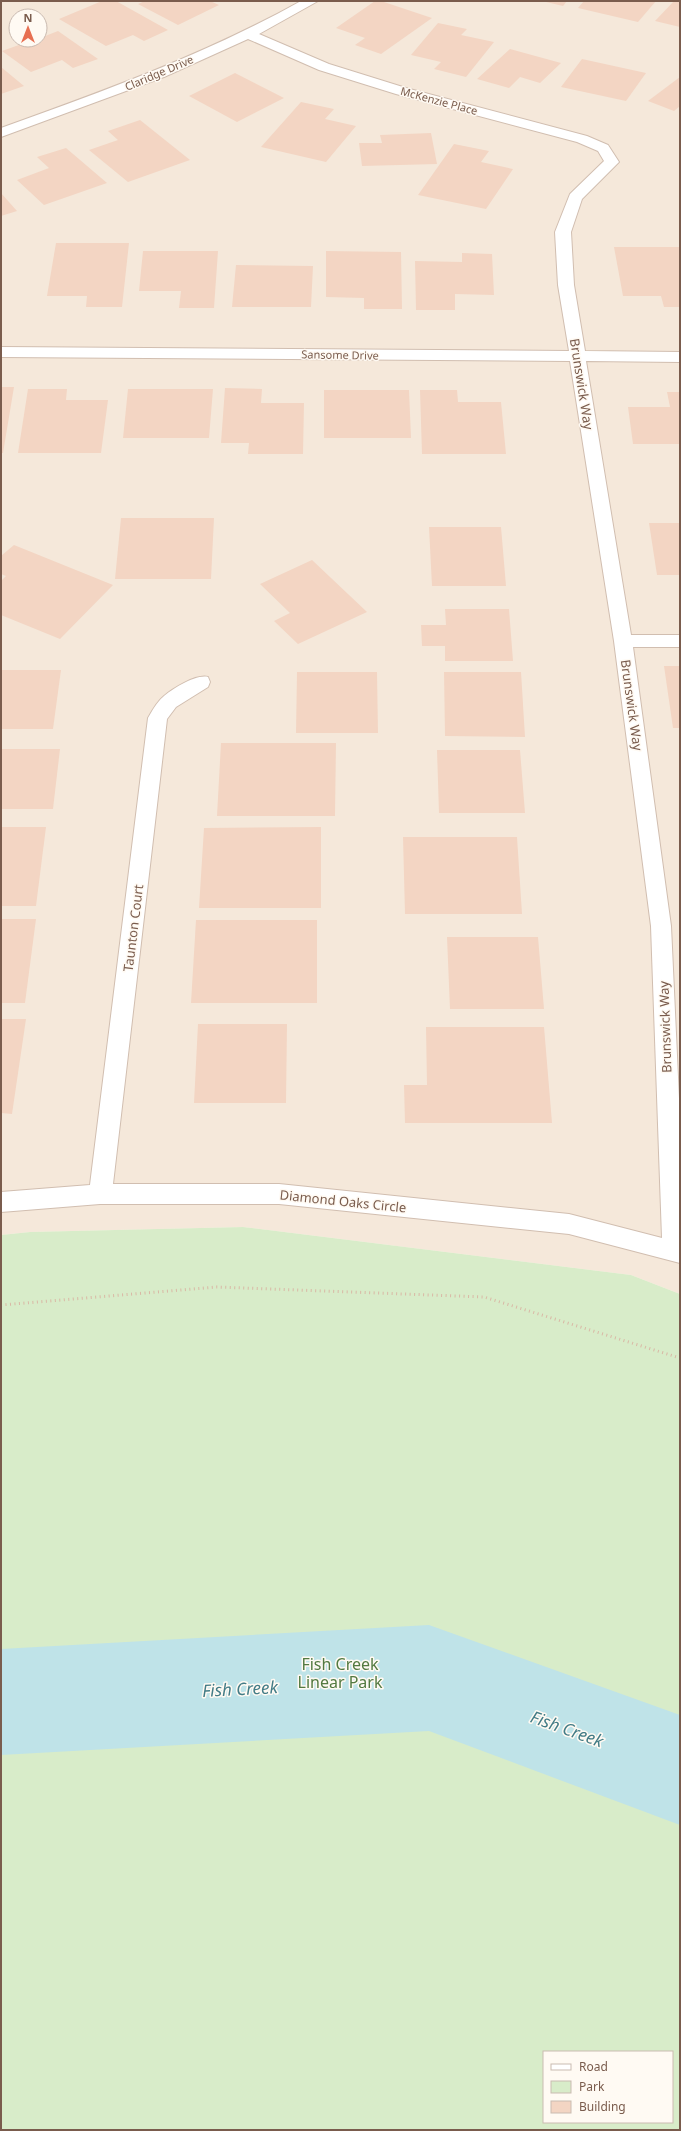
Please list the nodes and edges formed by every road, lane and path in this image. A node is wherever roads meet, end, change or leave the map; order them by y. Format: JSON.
{"nodes":[{"id":1,"x":311,"y":1,"type":"edge"},
{"id":2,"x":247,"y":34,"type":"junction"},
{"id":3,"x":1,"y":133,"type":"edge"},
{"id":4,"x":600,"y":174,"type":"joint"},
{"id":5,"x":1,"y":352,"type":"edge"},
{"id":6,"x":577,"y":357,"type":"junction"},
{"id":7,"x":680,"y":357,"type":"edge"},
{"id":8,"x":623,"y":641,"type":"junction"},
{"id":9,"x":680,"y":641,"type":"edge"},
{"id":10,"x":201,"y":682,"type":"dead end"},
{"id":11,"x":671,"y":926,"type":"edge"},
{"id":12,"x":100,"y":1194,"type":"junction"},
{"id":13,"x":1,"y":1202,"type":"edge"},
{"id":14,"x":677,"y":1252,"type":"edge"},
{"id":15,"x":1,"y":1305,"type":"edge"},
{"id":16,"x":680,"y":1358,"type":"edge"}],
"edges":[{"from":1,"to":2,"type":"street","name":"Claridge Drive"},
{"from":2,"to":3,"type":"street","name":"Claridge Drive"},
{"from":2,"to":4,"type":"street","name":"McKenzie Place"},
{"from":4,"to":6,"type":"street","name":"Brunswick Way"},
{"from":5,"to":6,"type":"street","name":"Sansome Drive"},
{"from":6,"to":7,"type":"street","name":"Sansome Drive"},
{"from":6,"to":8,"type":"street","name":"Brunswick Way"},
{"from":8,"to":9,"type":"street"},
{"from":8,"to":11,"type":"street","name":"Brunswick Way"},
{"from":10,"to":12,"type":"street","name":"Taunton Court"},
{"from":11,"to":14,"type":"street","name":"Brunswick Way"},
{"from":12,"to":13,"type":"street","name":"Diamond Oaks Circle"},
{"from":12,"to":14,"type":"street","name":"Diamond Oaks Circle"},
{"from":15,"to":16,"type":"path"}]}
